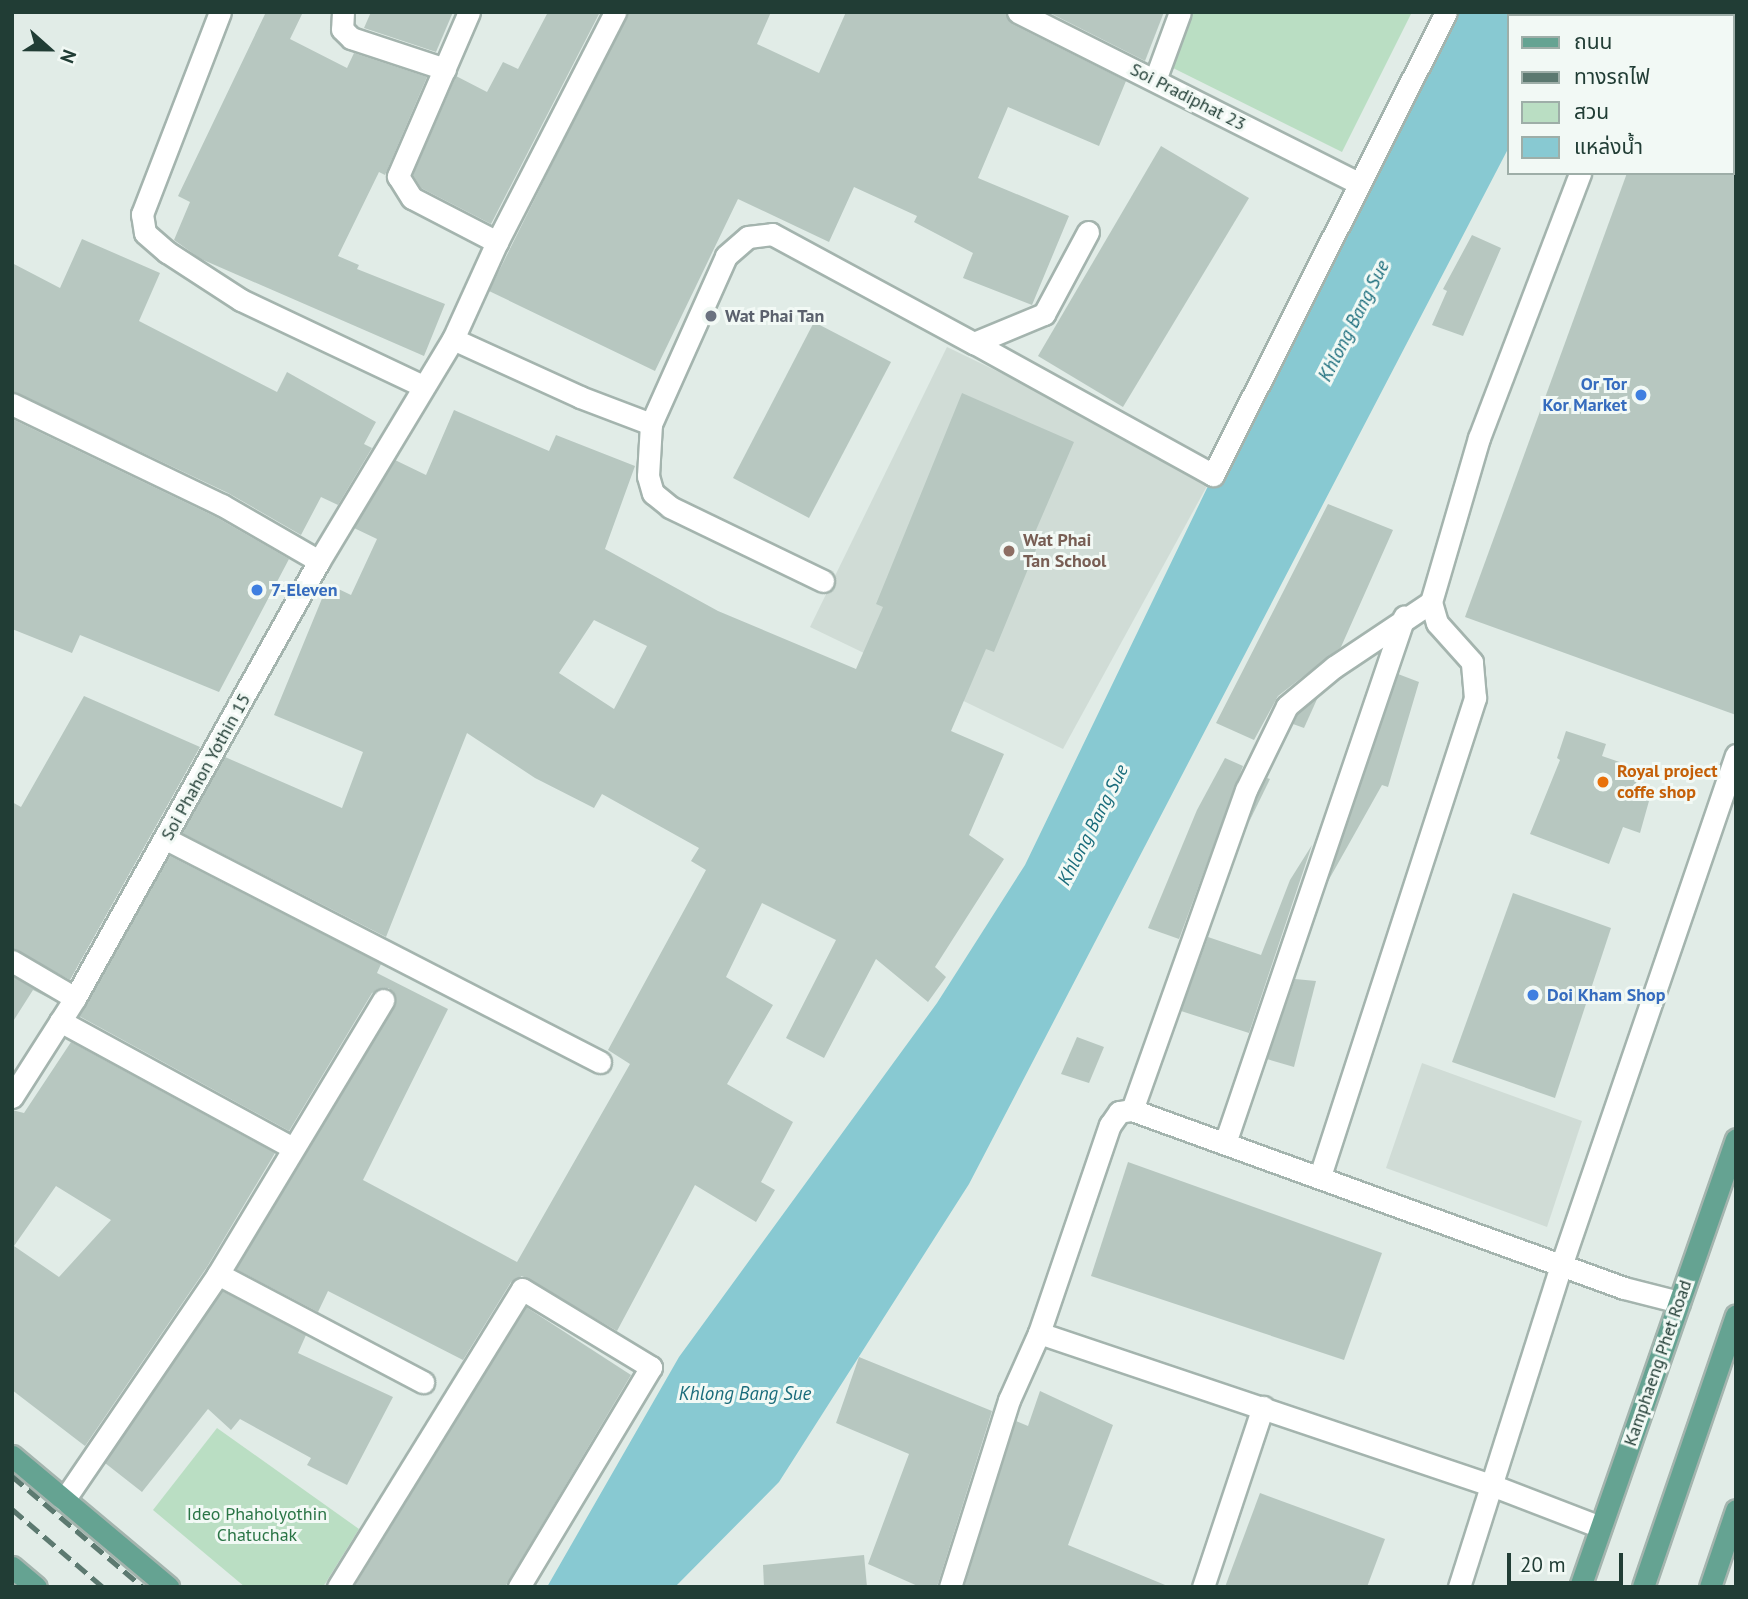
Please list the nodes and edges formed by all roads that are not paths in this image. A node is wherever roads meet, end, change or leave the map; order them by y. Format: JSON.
{"nodes":[{"id":1,"x":220,"y":12,"type":"edge"},
{"id":2,"x":343,"y":12,"type":"edge"},
{"id":3,"x":469,"y":12,"type":"edge"},
{"id":4,"x":615,"y":12,"type":"edge"},
{"id":5,"x":1018,"y":12,"type":"edge"},
{"id":6,"x":1180,"y":12,"type":"edge"},
{"id":7,"x":1446,"y":12,"type":"edge"},
{"id":8,"x":444,"y":69,"type":"junction"},
{"id":9,"x":1155,"y":80,"type":"junction"},
{"id":10,"x":1579,"y":175,"type":"edge"},
{"id":11,"x":1358,"y":183,"type":"dead end"},
{"id":12,"x":1088,"y":232,"type":"dead end"},
{"id":13,"x":497,"y":242,"type":"junction"},
{"id":14,"x":453,"y":339,"type":"junction"},
{"id":15,"x":974,"y":343,"type":"junction"},
{"id":16,"x":423,"y":386,"type":"junction"},
{"id":17,"x":12,"y":404,"type":"edge"},
{"id":18,"x":651,"y":424,"type":"junction"},
{"id":19,"x":318,"y":561,"type":"junction"},
{"id":20,"x":823,"y":582,"type":"dead end"},
{"id":21,"x":1431,"y":601,"type":"junction"},
{"id":22,"x":1404,"y":617,"type":"junction"},
{"id":23,"x":1736,"y":755,"type":"edge"},
{"id":24,"x":166,"y":839,"type":"junction"},
{"id":25,"x":12,"y":961,"type":"edge"},
{"id":26,"x":75,"y":998,"type":"junction"},
{"id":27,"x":383,"y":1000,"type":"dead end"},
{"id":28,"x":60,"y":1021,"type":"junction"},
{"id":29,"x":600,"y":1062,"type":"dead end"},
{"id":30,"x":12,"y":1097,"type":"edge"},
{"id":31,"x":1132,"y":1110,"type":"junction"},
{"id":32,"x":1736,"y":1139,"type":"edge"},
{"id":33,"x":1225,"y":1143,"type":"junction"},
{"id":34,"x":293,"y":1149,"type":"junction"},
{"id":35,"x":1320,"y":1176,"type":"junction"},
{"id":36,"x":1562,"y":1263,"type":"junction"},
{"id":37,"x":218,"y":1274,"type":"junction"},
{"id":38,"x":1679,"y":1302,"type":"junction"},
{"id":39,"x":1736,"y":1315,"type":"edge"},
{"id":40,"x":1038,"y":1333,"type":"junction"},
{"id":41,"x":423,"y":1382,"type":"dead end"},
{"id":42,"x":1263,"y":1407,"type":"junction"},
{"id":43,"x":12,"y":1456,"type":"edge"},
{"id":44,"x":1494,"y":1486,"type":"junction"},
{"id":45,"x":64,"y":1500,"type":"junction"},
{"id":46,"x":1736,"y":1510,"type":"edge"},
{"id":47,"x":1600,"y":1527,"type":"junction"},
{"id":48,"x":12,"y":1567,"type":"edge"},
{"id":49,"x":36,"y":1587,"type":"edge"},
{"id":50,"x":169,"y":1587,"type":"edge"},
{"id":51,"x":338,"y":1587,"type":"edge"},
{"id":52,"x":519,"y":1587,"type":"edge"},
{"id":53,"x":950,"y":1587,"type":"edge"},
{"id":54,"x":1203,"y":1587,"type":"edge"},
{"id":55,"x":1459,"y":1587,"type":"edge"},
{"id":56,"x":1580,"y":1587,"type":"edge"},
{"id":57,"x":1643,"y":1587,"type":"edge"},
{"id":58,"x":1710,"y":1587,"type":"edge"}],
"edges":[{"from":1,"to":16,"type":"street"},
{"from":2,"to":8,"type":"street"},
{"from":3,"to":8,"type":"street"},
{"from":4,"to":13,"type":"street","name":"Soi Phahon Yothin 15"},
{"from":5,"to":9,"type":"street","name":"Soi Pradiphat 23"},
{"from":6,"to":9,"type":"street"},
{"from":7,"to":15,"type":"street"},
{"from":8,"to":13,"type":"street"},
{"from":9,"to":11,"type":"street","name":"Soi Pradiphat 23"},
{"from":10,"to":21,"type":"street"},
{"from":12,"to":15,"type":"street"},
{"from":13,"to":14,"type":"street","name":"Soi Phahon Yothin 15"},
{"from":14,"to":16,"type":"street","name":"Soi Phahon Yothin 15"},
{"from":14,"to":18,"type":"street"},
{"from":15,"to":18,"type":"street"},
{"from":16,"to":19,"type":"street","name":"Soi Phahon Yothin 15"},
{"from":17,"to":19,"type":"street"},
{"from":18,"to":20,"type":"street"},
{"from":19,"to":24,"type":"street","name":"Soi Phahon Yothin 15"},
{"from":21,"to":22,"type":"street"},
{"from":21,"to":35,"type":"street"},
{"from":22,"to":31,"type":"street"},
{"from":22,"to":33,"type":"street"},
{"from":23,"to":36,"type":"street"},
{"from":24,"to":26,"type":"street","name":"Soi Phahon Yothin 15"},
{"from":24,"to":29,"type":"street"},
{"from":25,"to":26,"type":"street"},
{"from":26,"to":28,"type":"street","name":"Soi Phahon Yothin 15"},
{"from":27,"to":34,"type":"street"},
{"from":28,"to":30,"type":"street","name":"Soi Phahon Yothin 15"},
{"from":28,"to":34,"type":"street"},
{"from":31,"to":33,"type":"street"},
{"from":31,"to":40,"type":"street"},
{"from":32,"to":38,"type":"main road","name":"Kamphaeng Phet Road"},
{"from":33,"to":35,"type":"street"},
{"from":34,"to":37,"type":"street"},
{"from":35,"to":36,"type":"street"},
{"from":36,"to":38,"type":"street"},
{"from":36,"to":44,"type":"street"},
{"from":37,"to":41,"type":"street"},
{"from":37,"to":45,"type":"street"},
{"from":38,"to":47,"type":"main road","name":"Kamphaeng Phet Road"},
{"from":39,"to":57,"type":"main road"},
{"from":40,"to":42,"type":"street"},
{"from":40,"to":53,"type":"street"},
{"from":42,"to":44,"type":"street"},
{"from":42,"to":54,"type":"street"},
{"from":43,"to":45,"type":"main road"},
{"from":44,"to":47,"type":"street"},
{"from":44,"to":55,"type":"street"},
{"from":45,"to":50,"type":"main road"},
{"from":46,"to":58,"type":"main road"},
{"from":47,"to":56,"type":"main road","name":"Kamphaeng Phet Road"},
{"from":48,"to":49,"type":"main road"},
{"from":51,"to":52,"type":"street"}]}
